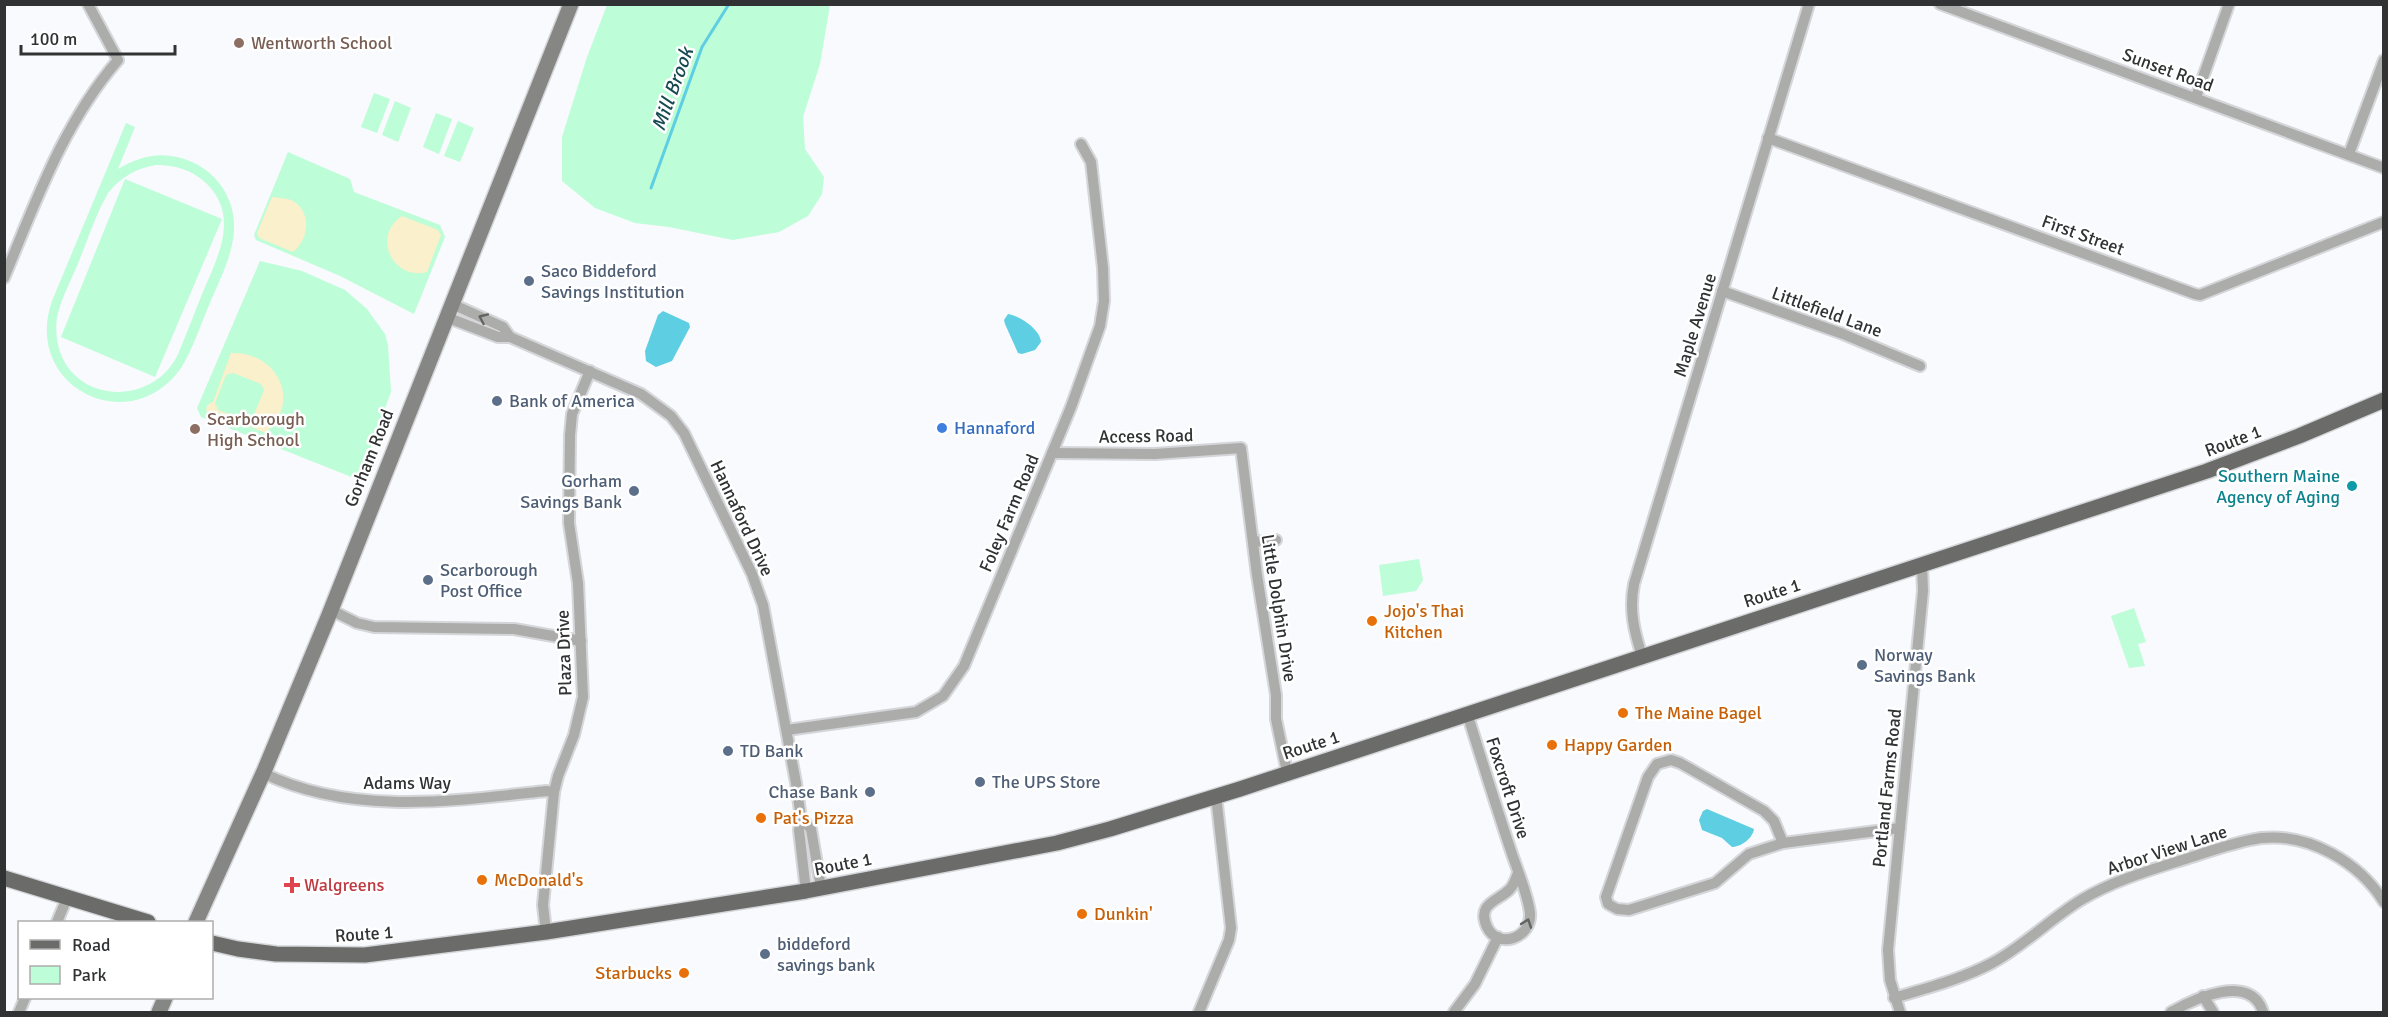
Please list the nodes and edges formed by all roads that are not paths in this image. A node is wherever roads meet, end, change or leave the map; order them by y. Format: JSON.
{"nodes":[{"id":1,"x":88,"y":4,"type":"edge"},
{"id":2,"x":571,"y":4,"type":"edge"},
{"id":3,"x":1809,"y":4,"type":"edge"},
{"id":4,"x":1940,"y":4,"type":"edge"},
{"id":5,"x":2229,"y":4,"type":"edge"},
{"id":6,"x":2384,"y":60,"type":"edge"},
{"id":7,"x":2196,"y":97,"type":"junction"},
{"id":8,"x":1768,"y":138,"type":"junction"},
{"id":9,"x":1081,"y":144,"type":"dead end"},
{"id":10,"x":2349,"y":154,"type":"junction"},
{"id":11,"x":2384,"y":168,"type":"edge"},
{"id":12,"x":2384,"y":222,"type":"edge"},
{"id":13,"x":4,"y":278,"type":"edge"},
{"id":14,"x":1722,"y":291,"type":"junction"},
{"id":15,"x":449,"y":311,"type":"junction"},
{"id":16,"x":1920,"y":366,"type":"dead end"},
{"id":17,"x":590,"y":371,"type":"junction"},
{"id":18,"x":2384,"y":400,"type":"edge"},
{"id":19,"x":1241,"y":448,"type":"joint"},
{"id":20,"x":1052,"y":453,"type":"junction"},
{"id":21,"x":1276,"y":540,"type":"dead end"},
{"id":22,"x":1252,"y":542,"type":"junction"},
{"id":23,"x":1922,"y":565,"type":"junction"},
{"id":24,"x":331,"y":610,"type":"junction"},
{"id":25,"x":581,"y":641,"type":"junction"},
{"id":26,"x":1642,"y":656,"type":"junction"},
{"id":27,"x":1467,"y":713,"type":"junction"},
{"id":28,"x":787,"y":730,"type":"junction"},
{"id":29,"x":263,"y":772,"type":"junction"},
{"id":30,"x":1287,"y":772,"type":"junction"},
{"id":31,"x":554,"y":792,"type":"junction"},
{"id":32,"x":1215,"y":796,"type":"junction"},
{"id":33,"x":801,"y":818,"type":"junction"},
{"id":34,"x":1900,"y":828,"type":"junction"},
{"id":35,"x":1783,"y":843,"type":"junction"},
{"id":36,"x":1518,"y":873,"type":"junction"},
{"id":37,"x":4,"y":878,"type":"edge"},
{"id":38,"x":814,"y":889,"type":"junction"},
{"id":39,"x":67,"y":898,"type":"junction"},
{"id":40,"x":2384,"y":902,"type":"edge"},
{"id":41,"x":57,"y":921,"type":"edge"},
{"id":42,"x":145,"y":921,"type":"edge"},
{"id":43,"x":196,"y":921,"type":"edge"},
{"id":44,"x":546,"y":932,"type":"junction"},
{"id":45,"x":1498,"y":937,"type":"junction"},
{"id":46,"x":213,"y":943,"type":"edge"},
{"id":47,"x":2204,"y":996,"type":"junction"},
{"id":48,"x":1894,"y":998,"type":"junction"},
{"id":49,"x":1199,"y":1012,"type":"edge"},
{"id":50,"x":1454,"y":1012,"type":"edge"},
{"id":51,"x":1900,"y":1012,"type":"edge"},
{"id":52,"x":2171,"y":1012,"type":"edge"},
{"id":53,"x":2213,"y":1012,"type":"edge"},
{"id":54,"x":2263,"y":1012,"type":"edge"}],
"edges":[{"from":1,"to":13,"type":"street"},
{"from":2,"to":15,"type":"main road","name":"Gorham Road"},
{"from":3,"to":8,"type":"street","name":"Maple Avenue"},
{"from":4,"to":7,"type":"street","name":"Sunset Road"},
{"from":5,"to":7,"type":"street"},
{"from":6,"to":10,"type":"street"},
{"from":7,"to":10,"type":"street","name":"Sunset Road"},
{"from":8,"to":12,"type":"street","name":"First Street"},
{"from":8,"to":14,"type":"street","name":"Maple Avenue"},
{"from":9,"to":20,"type":"street","name":"Foley Farm Road"},
{"from":10,"to":11,"type":"street","name":"Sunset Road"},
{"from":14,"to":16,"type":"street","name":"Littlefield Lane"},
{"from":14,"to":26,"type":"street","name":"Maple Avenue"},
{"from":15,"to":17,"type":"street","name":"Hannaford Drive"},
{"from":15,"to":24,"type":"main road","name":"Gorham Road"},
{"from":17,"to":25,"type":"street","name":"Plaza Drive"},
{"from":17,"to":28,"type":"street","name":"Hannaford Drive"},
{"from":18,"to":23,"type":"main road","name":"Route 1"},
{"from":19,"to":20,"type":"street","name":"Access Road"},
{"from":19,"to":22,"type":"street","name":"Little Dolphin Drive"},
{"from":20,"to":28,"type":"street","name":"Foley Farm Road"},
{"from":21,"to":22,"type":"street"},
{"from":22,"to":30,"type":"street","name":"Little Dolphin Drive"},
{"from":23,"to":26,"type":"main road","name":"Route 1"},
{"from":23,"to":34,"type":"street","name":"Portland Farms Road"},
{"from":24,"to":25,"type":"street"},
{"from":24,"to":29,"type":"main road","name":"Gorham Road"},
{"from":25,"to":31,"type":"street","name":"Plaza Drive"},
{"from":26,"to":27,"type":"main road","name":"Route 1"},
{"from":27,"to":30,"type":"main road","name":"Route 1"},
{"from":27,"to":36,"type":"street","name":"Foxcroft Drive"},
{"from":28,"to":33,"type":"street","name":"Hannaford Drive"},
{"from":29,"to":31,"type":"street","name":"Adams Way"},
{"from":29,"to":43,"type":"main road","name":"Gorham Road"},
{"from":30,"to":32,"type":"main road","name":"Route 1"},
{"from":31,"to":44,"type":"street","name":"Plaza Drive"},
{"from":32,"to":38,"type":"main road","name":"Route 1"},
{"from":32,"to":49,"type":"street"},
{"from":33,"to":38,"type":"street","name":"Hannaford Drive"},
{"from":33,"to":38,"type":"street","name":"Hannaford Drive"},
{"from":34,"to":35,"type":"street"},
{"from":34,"to":48,"type":"street","name":"Portland Farms Road"},
{"from":35,"to":35,"type":"street"},
{"from":36,"to":45,"type":"street"},
{"from":45,"to":36,"type":"street","name":"Foxcroft Drive","one_way":true},
{"from":37,"to":39,"type":"main road"},
{"from":38,"to":44,"type":"main road","name":"Route 1"},
{"from":39,"to":41,"type":"street"},
{"from":39,"to":42,"type":"main road"},
{"from":40,"to":48,"type":"street","name":"Arbor View Lane"},
{"from":44,"to":46,"type":"main road","name":"Route 1"},
{"from":45,"to":50,"type":"street"},
{"from":47,"to":52,"type":"street"},
{"from":47,"to":53,"type":"street"},
{"from":47,"to":54,"type":"street"},
{"from":48,"to":51,"type":"street","name":"Portland Farms Road"}]}
